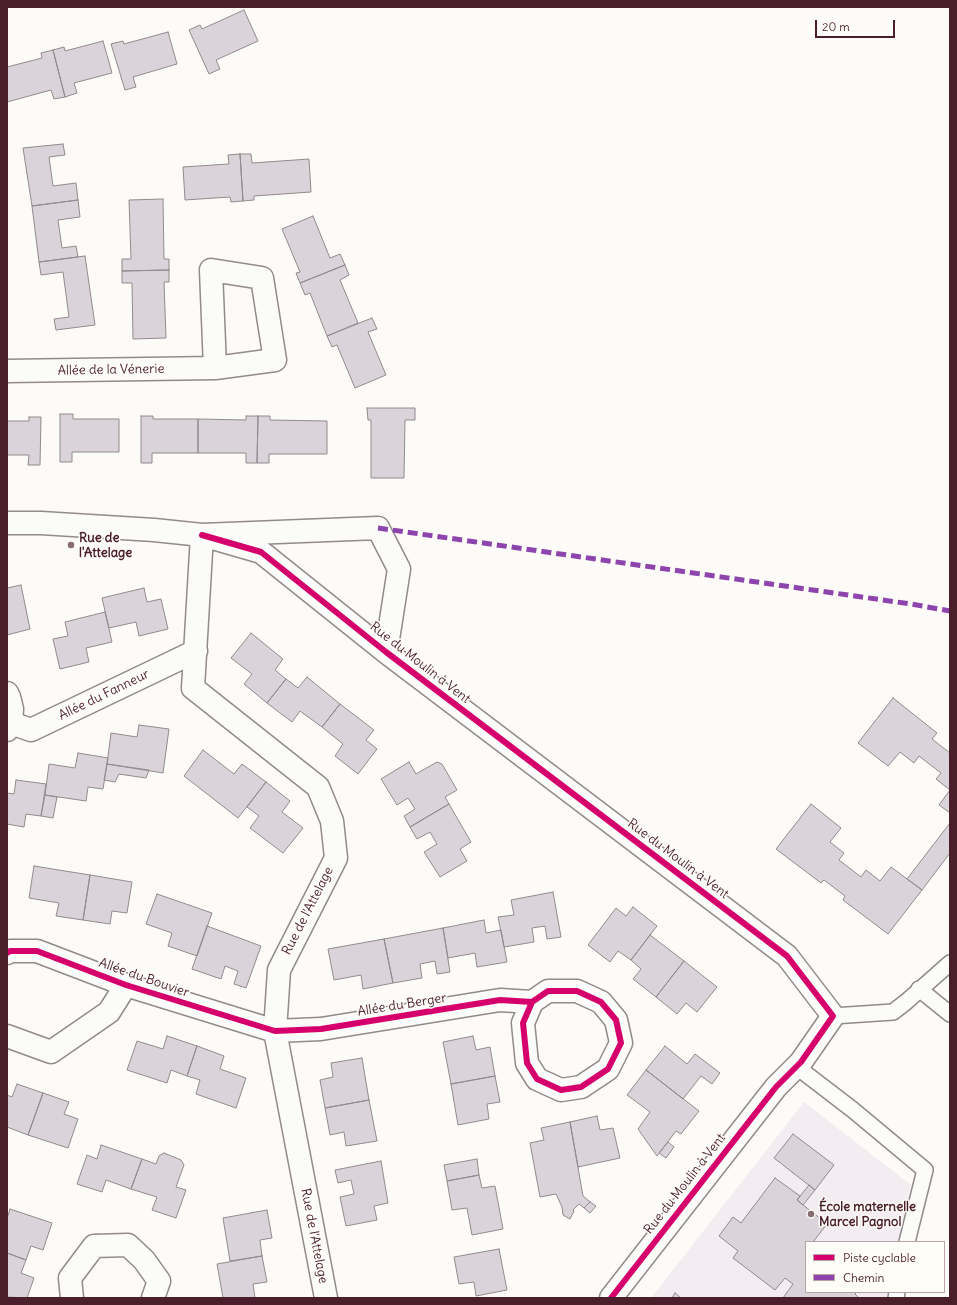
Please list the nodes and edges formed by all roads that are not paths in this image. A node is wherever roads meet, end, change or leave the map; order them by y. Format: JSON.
{"nodes":[{"id":1,"x":215,"y":368,"type":"junction"},
{"id":2,"x":7,"y":372,"type":"edge"},
{"id":3,"x":7,"y":523,"type":"edge"},
{"id":4,"x":202,"y":535,"type":"junction"},
{"id":5,"x":196,"y":651,"type":"junction"},
{"id":6,"x":386,"y":652,"type":"junction"},
{"id":7,"x":7,"y":693,"type":"edge"},
{"id":8,"x":9,"y":726,"type":"edge"},
{"id":9,"x":7,"y":954,"type":"edge"},
{"id":10,"x":950,"y":963,"type":"edge"},
{"id":11,"x":126,"y":985,"type":"junction"},
{"id":12,"x":919,"y":989,"type":"junction"},
{"id":13,"x":532,"y":1002,"type":"junction"},
{"id":14,"x":950,"y":1014,"type":"edge"},
{"id":15,"x":833,"y":1016,"type":"junction"},
{"id":16,"x":275,"y":1031,"type":"junction"},
{"id":17,"x":7,"y":1036,"type":"edge"},
{"id":18,"x":797,"y":1066,"type":"junction"},
{"id":19,"x":907,"y":1241,"type":"edge"},
{"id":20,"x":72,"y":1298,"type":"edge"},
{"id":21,"x":153,"y":1298,"type":"edge"},
{"id":22,"x":326,"y":1298,"type":"edge"},
{"id":23,"x":611,"y":1298,"type":"edge"}],
"edges":[{"from":1,"to":1,"type":"street","name":"Allée de la Vénerie"},
{"from":1,"to":2,"type":"street","name":"Allée de la Vénerie"},
{"from":3,"to":4,"type":"street"},
{"from":4,"to":5,"type":"street","name":"Rue de l'Attelage"},
{"from":4,"to":6,"type":"street","name":"Rue du Moulin à Vent"},
{"from":4,"to":6,"type":"street","name":"Rue du Moulin à Vent"},
{"from":5,"to":8,"type":"street","name":"Allée du Fanneur"},
{"from":5,"to":16,"type":"street","name":"Rue de l'Attelage"},
{"from":6,"to":15,"type":"street","name":"Rue du Moulin à Vent"},
{"from":7,"to":8,"type":"street","name":"Allée du Fanneur"},
{"from":9,"to":11,"type":"street","name":"Allée du Bouvier"},
{"from":10,"to":12,"type":"lane"},
{"from":11,"to":16,"type":"street","name":"Allée du Bouvier"},
{"from":11,"to":17,"type":"street","name":"Allée du Bouvier"},
{"from":12,"to":14,"type":"lane"},
{"from":12,"to":15,"type":"lane"},
{"from":13,"to":13,"type":"street"},
{"from":13,"to":16,"type":"street","name":"Allée du Berger"},
{"from":15,"to":18,"type":"street","name":"Rue du Moulin à Vent"},
{"from":16,"to":22,"type":"street","name":"Rue de l'Attelage"},
{"from":18,"to":19,"type":"lane"},
{"from":18,"to":23,"type":"street","name":"Rue du Moulin à Vent"},
{"from":20,"to":21,"type":"street"}]}
